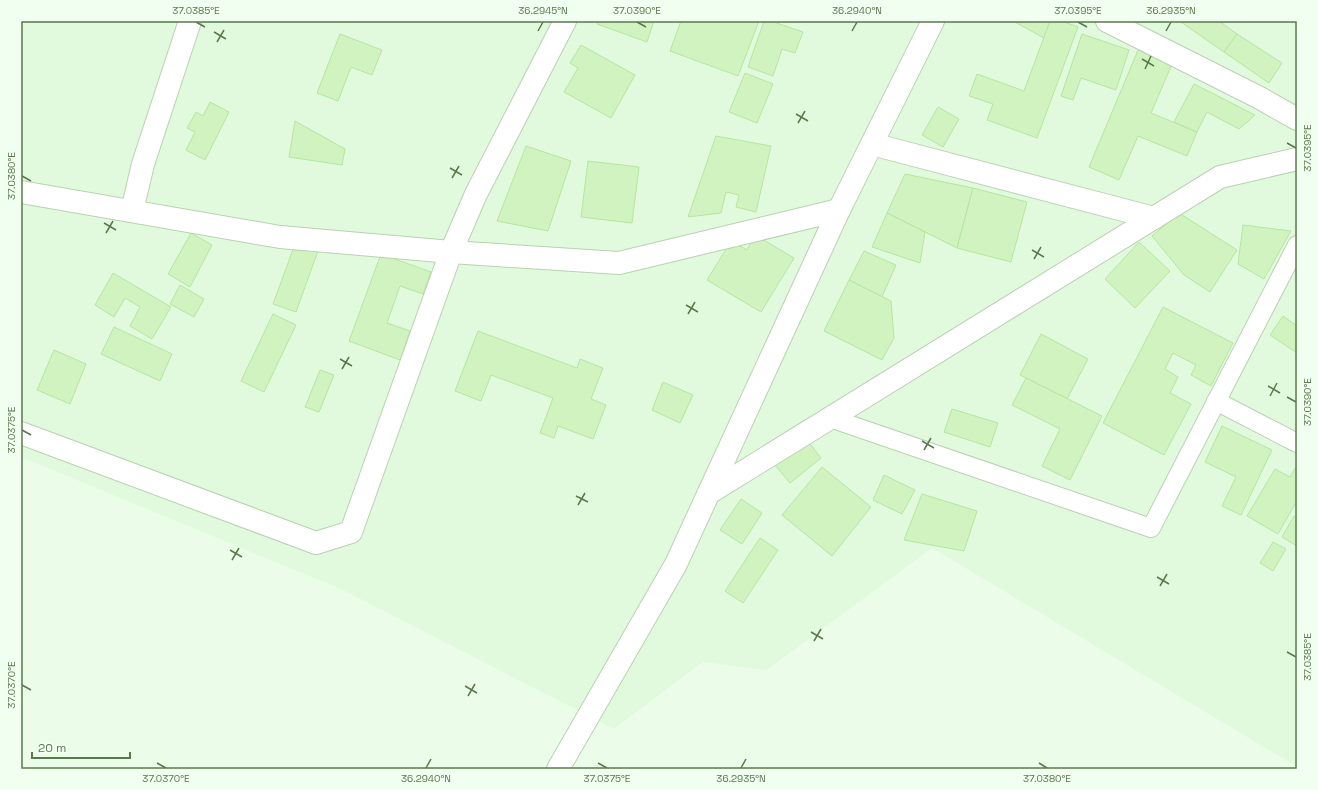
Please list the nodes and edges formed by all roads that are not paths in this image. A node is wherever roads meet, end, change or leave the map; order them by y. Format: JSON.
{"nodes":[{"id":1,"x":190,"y":21,"type":"edge"},
{"id":2,"x":565,"y":21,"type":"edge"},
{"id":3,"x":933,"y":21,"type":"edge"},
{"id":4,"x":1107,"y":21,"type":"edge"},
{"id":5,"x":1297,"y":120,"type":"edge"},
{"id":6,"x":872,"y":144,"type":"junction"},
{"id":7,"x":1297,"y":159,"type":"edge"},
{"id":8,"x":21,"y":192,"type":"edge"},
{"id":9,"x":839,"y":210,"type":"junction"},
{"id":10,"x":132,"y":211,"type":"junction"},
{"id":11,"x":1154,"y":218,"type":"junction"},
{"id":12,"x":1297,"y":245,"type":"edge"},
{"id":13,"x":451,"y":252,"type":"junction"},
{"id":14,"x":1216,"y":401,"type":"junction"},
{"id":15,"x":830,"y":418,"type":"junction"},
{"id":16,"x":21,"y":433,"type":"edge"},
{"id":17,"x":1297,"y":443,"type":"edge"},
{"id":18,"x":709,"y":493,"type":"junction"},
{"id":19,"x":558,"y":769,"type":"edge"}],
"edges":[{"from":1,"to":10,"type":"street"},
{"from":2,"to":13,"type":"street"},
{"from":3,"to":6,"type":"street"},
{"from":4,"to":5,"type":"street"},
{"from":6,"to":9,"type":"street"},
{"from":6,"to":11,"type":"street"},
{"from":7,"to":11,"type":"street"},
{"from":8,"to":10,"type":"street"},
{"from":9,"to":13,"type":"street"},
{"from":9,"to":18,"type":"street"},
{"from":10,"to":13,"type":"street"},
{"from":11,"to":15,"type":"street"},
{"from":12,"to":14,"type":"lane"},
{"from":13,"to":16,"type":"street"},
{"from":14,"to":15,"type":"lane"},
{"from":14,"to":17,"type":"lane"},
{"from":15,"to":18,"type":"street"},
{"from":18,"to":19,"type":"street"}]}
